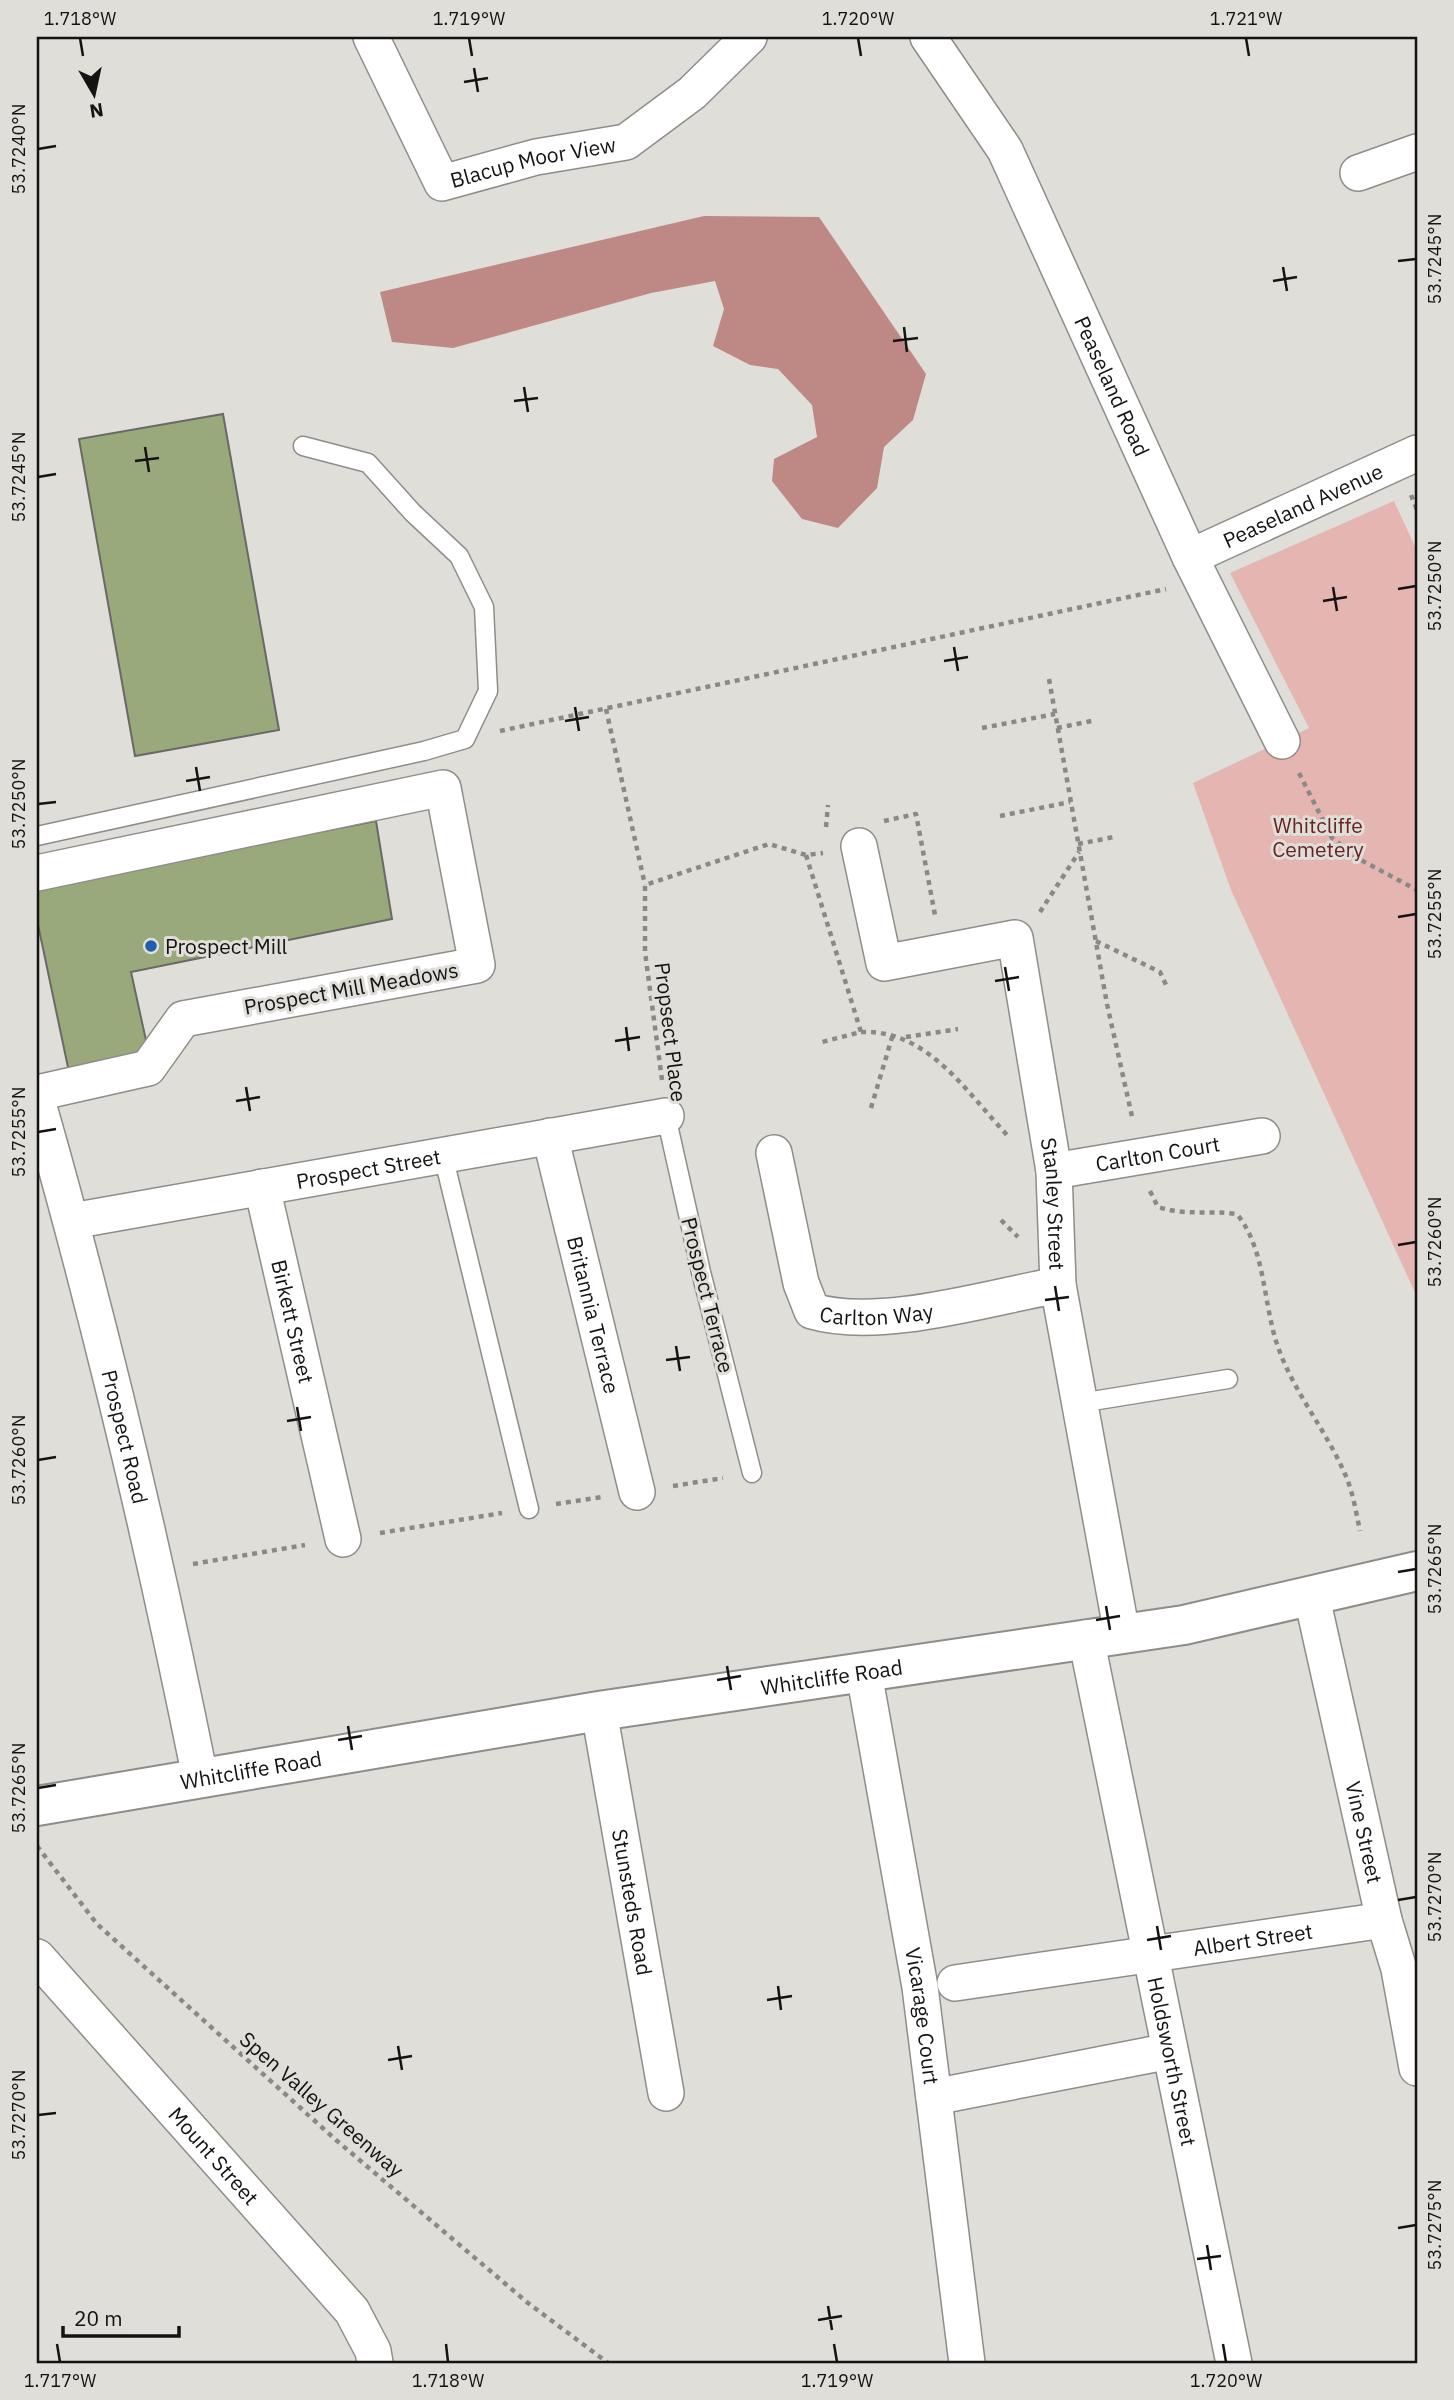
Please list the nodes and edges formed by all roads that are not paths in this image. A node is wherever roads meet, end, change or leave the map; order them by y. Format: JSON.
{"nodes":[{"id":1,"x":371,"y":37,"type":"edge"},
{"id":2,"x":749,"y":37,"type":"edge"},
{"id":3,"x":928,"y":37,"type":"edge"},
{"id":4,"x":1417,"y":152,"type":"edge"},
{"id":5,"x":1358,"y":173,"type":"dead end"},
{"id":6,"x":303,"y":446,"type":"dead end"},
{"id":7,"x":1417,"y":453,"type":"edge"},
{"id":8,"x":1196,"y":569,"type":"junction"},
{"id":9,"x":1282,"y":741,"type":"road end"},
{"id":10,"x":868,"y":834,"type":"road end"},
{"id":11,"x":37,"y":836,"type":"edge"},
{"id":12,"x":37,"y":873,"type":"edge"},
{"id":13,"x":37,"y":1093,"type":"edge"},
{"id":14,"x":37,"y":1100,"type":"edge"},
{"id":15,"x":666,"y":1116,"type":"joint"},
{"id":16,"x":550,"y":1136,"type":"junction"},
{"id":17,"x":1262,"y":1136,"type":"dead end"},
{"id":18,"x":774,"y":1153,"type":"dead end"},
{"id":19,"x":443,"y":1155,"type":"junction"},
{"id":20,"x":1054,"y":1171,"type":"junction"},
{"id":21,"x":262,"y":1187,"type":"junction"},
{"id":22,"x":72,"y":1221,"type":"junction"},
{"id":23,"x":1058,"y":1285,"type":"junction"},
{"id":24,"x":1227,"y":1379,"type":"dead end"},
{"id":25,"x":1080,"y":1403,"type":"junction"},
{"id":26,"x":752,"y":1473,"type":"road end"},
{"id":27,"x":637,"y":1492,"type":"road end"},
{"id":28,"x":529,"y":1509,"type":"road end"},
{"id":29,"x":343,"y":1539,"type":"road end"},
{"id":30,"x":1417,"y":1571,"type":"edge"},
{"id":31,"x":1312,"y":1598,"type":"junction"},
{"id":32,"x":1104,"y":1636,"type":"junction"},
{"id":33,"x":864,"y":1673,"type":"junction"},
{"id":34,"x":599,"y":1711,"type":"junction"},
{"id":35,"x":200,"y":1777,"type":"junction"},
{"id":36,"x":37,"y":1806,"type":"edge"},
{"id":37,"x":1384,"y":1920,"type":"junction"},
{"id":38,"x":1150,"y":1954,"type":"junction"},
{"id":39,"x":37,"y":1957,"type":"edge"},
{"id":40,"x":1408,"y":1968,"type":"edge"},
{"id":41,"x":955,"y":1983,"type":"dead end"},
{"id":42,"x":1170,"y":2051,"type":"junction"},
{"id":43,"x":1417,"y":2068,"type":"edge"},
{"id":44,"x":666,"y":2093,"type":"dead end"},
{"id":45,"x":934,"y":2097,"type":"junction"},
{"id":46,"x":375,"y":2363,"type":"edge"},
{"id":47,"x":967,"y":2363,"type":"edge"},
{"id":48,"x":1234,"y":2363,"type":"edge"}],
"edges":[{"from":1,"to":2,"type":"street","name":"Blacup Moor View"},
{"from":3,"to":8,"type":"street","name":"Peaseland Road"},
{"from":4,"to":5,"type":"street"},
{"from":6,"to":11,"type":"lane"},
{"from":7,"to":8,"type":"street","name":"Peaseland Avenue"},
{"from":8,"to":9,"type":"street","name":"Peaseland Road"},
{"from":10,"to":20,"type":"street","name":"Stanley Street"},
{"from":12,"to":13,"type":"street","name":"Prospect Mill Meadows"},
{"from":14,"to":22,"type":"street","name":"Prospect Road"},
{"from":15,"to":16,"type":"street","name":"Prospect Street"},
{"from":15,"to":26,"type":"lane","name":"Prospect Terrace"},
{"from":16,"to":19,"type":"street","name":"Prospect Street"},
{"from":16,"to":27,"type":"street","name":"Britannia Terrace"},
{"from":17,"to":20,"type":"street","name":"Carlton Court"},
{"from":18,"to":23,"type":"street","name":"Carlton Way"},
{"from":19,"to":21,"type":"street","name":"Prospect Street"},
{"from":19,"to":28,"type":"lane"},
{"from":20,"to":23,"type":"street","name":"Stanley Street"},
{"from":21,"to":22,"type":"street","name":"Prospect Street"},
{"from":21,"to":29,"type":"street","name":"Birkett Street"},
{"from":22,"to":35,"type":"street","name":"Prospect Road"},
{"from":23,"to":25,"type":"street","name":"Stanley Street"},
{"from":24,"to":25,"type":"lane"},
{"from":25,"to":32,"type":"street","name":"Stanley Street"},
{"from":30,"to":31,"type":"main road","name":"Whitcliffe Road"},
{"from":31,"to":32,"type":"main road","name":"Whitcliffe Road"},
{"from":31,"to":37,"type":"street","name":"Vine Street"},
{"from":32,"to":33,"type":"main road","name":"Whitcliffe Road"},
{"from":32,"to":38,"type":"street","name":"Holdsworth Street"},
{"from":33,"to":34,"type":"main road","name":"Whitcliffe Road"},
{"from":33,"to":45,"type":"street","name":"Vicarage Court"},
{"from":34,"to":35,"type":"main road","name":"Whitcliffe Road"},
{"from":34,"to":44,"type":"street","name":"Stunsteds Road"},
{"from":35,"to":36,"type":"main road","name":"Whitcliffe Road"},
{"from":37,"to":38,"type":"street","name":"Albert Street"},
{"from":37,"to":40,"type":"street","name":"Vine Street"},
{"from":38,"to":41,"type":"street","name":"Albert Street"},
{"from":38,"to":42,"type":"street","name":"Holdsworth Street"},
{"from":39,"to":46,"type":"street","name":"Mount Street"},
{"from":40,"to":43,"type":"street","name":"Vine Street"},
{"from":42,"to":45,"type":"street"},
{"from":42,"to":48,"type":"street","name":"Holdsworth Street"},
{"from":45,"to":47,"type":"street","name":"Vicarage Court"}]}
